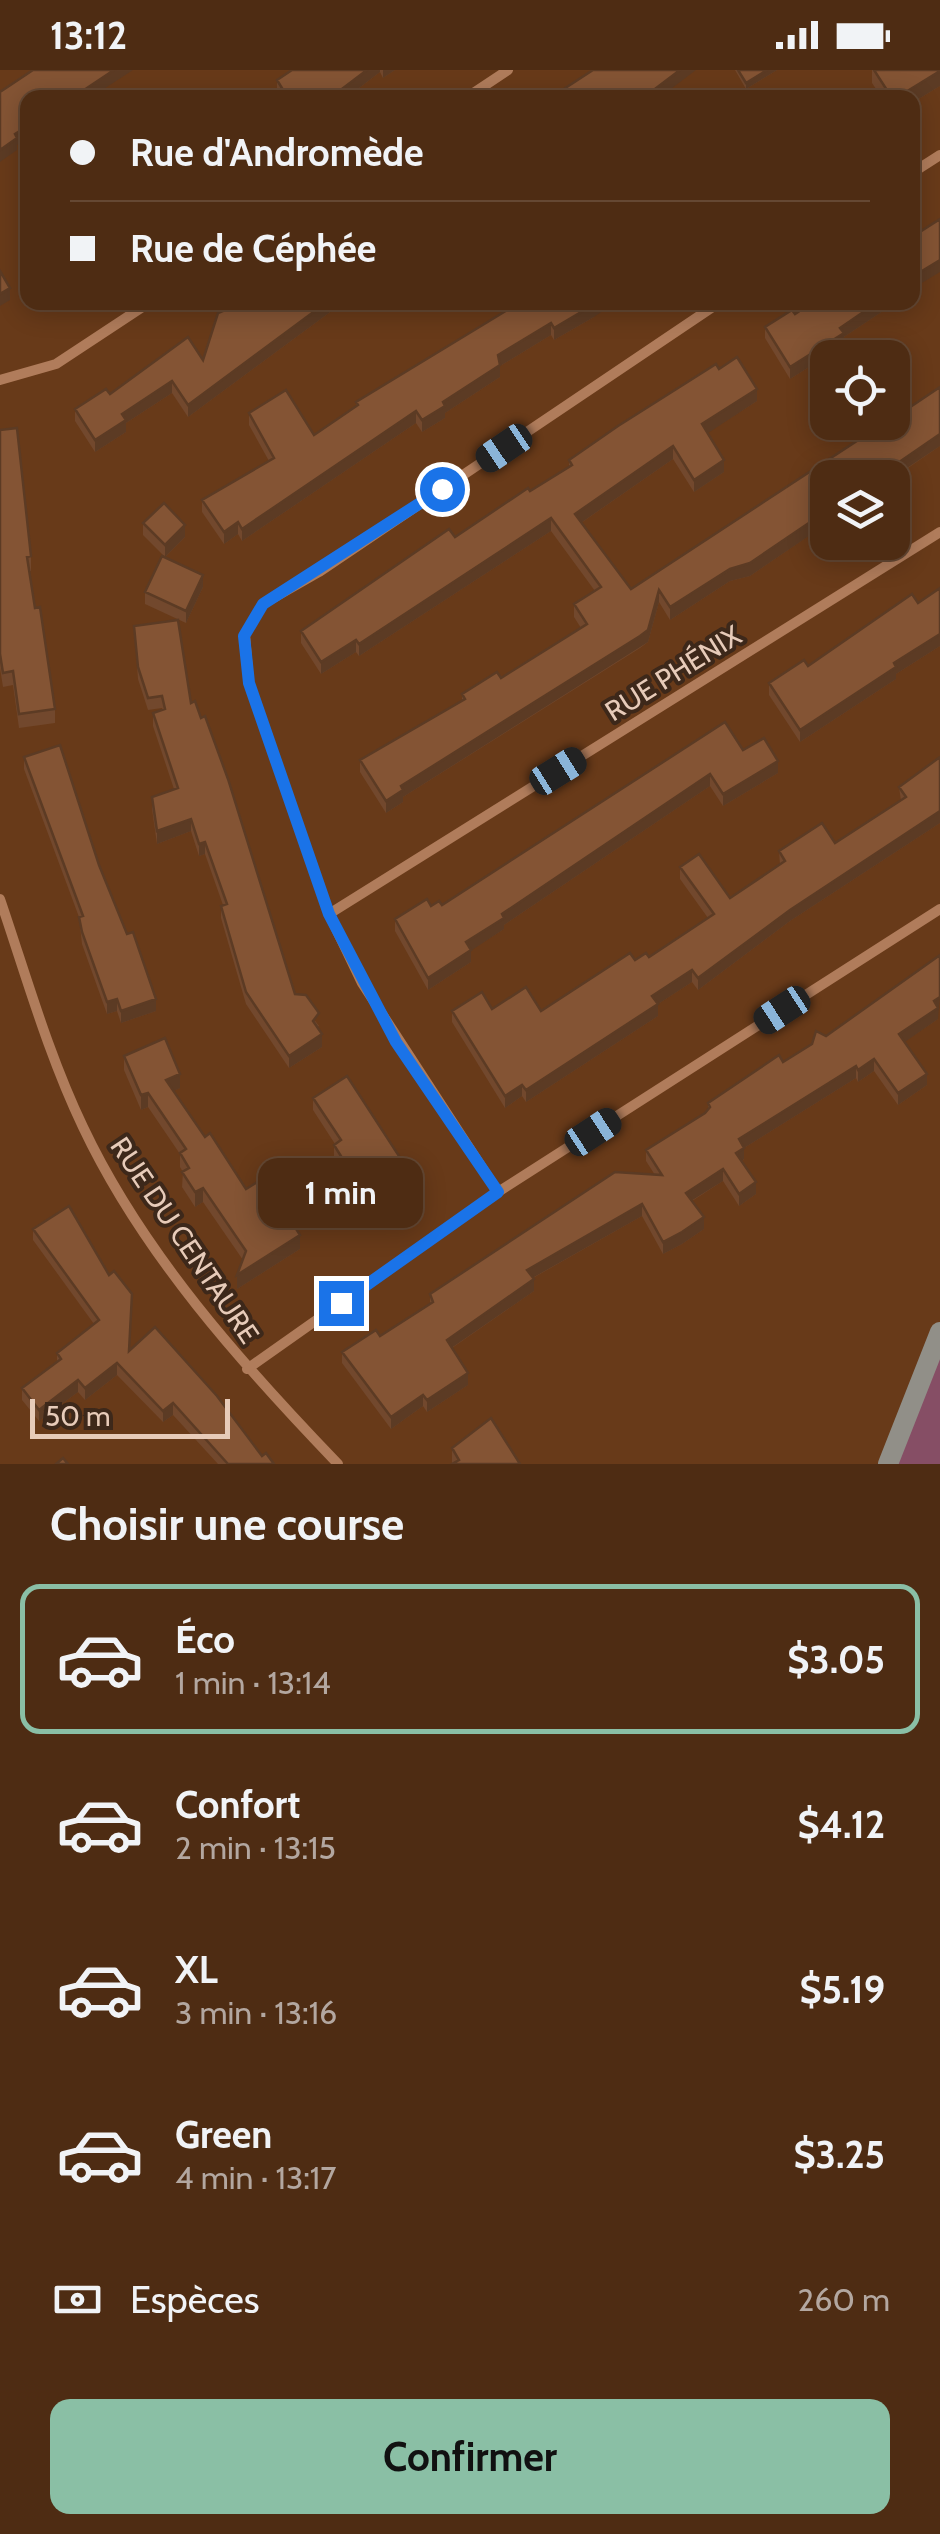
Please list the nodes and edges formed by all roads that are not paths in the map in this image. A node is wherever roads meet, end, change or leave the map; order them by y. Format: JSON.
{"nodes":[{"id":1,"x":508,"y":70,"type":"edge"},
{"id":2,"x":478,"y":90,"type":"edge"},
{"id":3,"x":138,"y":310,"type":"edge"},
{"id":4,"x":708,"y":310,"type":"edge"},
{"id":5,"x":0,"y":380,"type":"edge"},
{"id":6,"x":940,"y":532,"type":"edge"},
{"id":7,"x":0,"y":899,"type":"edge"},
{"id":8,"x":940,"y":909,"type":"edge"},
{"id":9,"x":329,"y":914,"type":"junction"},
{"id":10,"x":498,"y":1192,"type":"junction"},
{"id":11,"x":940,"y":1332,"type":"edge"},
{"id":12,"x":247,"y":1370,"type":"junction"},
{"id":13,"x":338,"y":1464,"type":"edge"},
{"id":14,"x":888,"y":1464,"type":"edge"}],
"edges":[{"from":1,"to":2,"type":"street"},
{"from":3,"to":5,"type":"street"},
{"from":4,"to":9,"type":"street"},
{"from":6,"to":9,"type":"street","name":"RUE PHÉNIX"},
{"from":7,"to":12,"type":"street","name":"RUE DU CENTAURE"},
{"from":8,"to":10,"type":"street"},
{"from":9,"to":10,"type":"street"},
{"from":10,"to":12,"type":"street"},
{"from":11,"to":14,"type":"street"},
{"from":12,"to":13,"type":"street","name":"RUE DU CENTAURE"}]}
